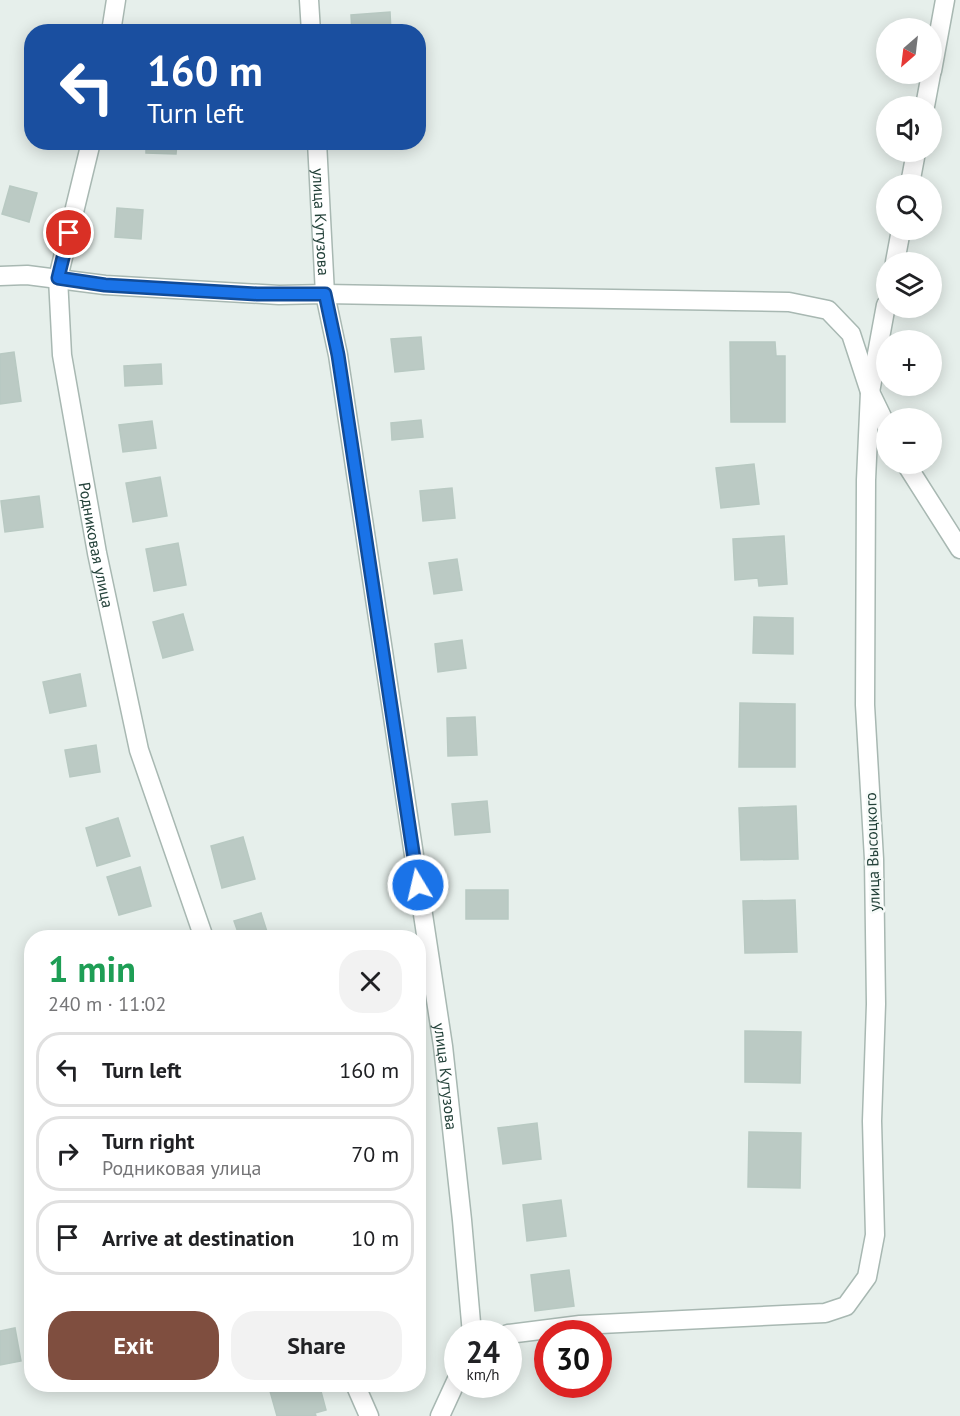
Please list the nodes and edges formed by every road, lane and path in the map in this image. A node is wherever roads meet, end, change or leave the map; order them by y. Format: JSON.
{"nodes":[{"id":1,"x":116,"y":0,"type":"edge"},
{"id":2,"x":309,"y":0,"type":"edge"},
{"id":3,"x":945,"y":0,"type":"edge"},
{"id":4,"x":942,"y":18,"type":"edge"},
{"id":5,"x":112,"y":24,"type":"edge"},
{"id":6,"x":310,"y":24,"type":"edge"},
{"id":7,"x":89,"y":150,"type":"edge"},
{"id":8,"x":317,"y":150,"type":"edge"},
{"id":9,"x":0,"y":276,"type":"edge"},
{"id":10,"x":58,"y":278,"type":"junction"},
{"id":11,"x":325,"y":294,"type":"junction"},
{"id":12,"x":884,"y":318,"type":"edge"},
{"id":13,"x":870,"y":392,"type":"junction"},
{"id":14,"x":878,"y":408,"type":"edge"},
{"id":15,"x":912,"y":474,"type":"edge"},
{"id":16,"x":960,"y":549,"type":"edge"},
{"id":17,"x":201,"y":930,"type":"edge"},
{"id":18,"x":425,"y":930,"type":"edge"},
{"id":19,"x":426,"y":940,"type":"edge"},
{"id":20,"x":471,"y":1320,"type":"edge"},
{"id":21,"x":522,"y":1332,"type":"edge"},
{"id":22,"x":358,"y":1392,"type":"edge"},
{"id":23,"x":448,"y":1398,"type":"edge"},
{"id":24,"x":369,"y":1416,"type":"edge"},
{"id":25,"x":440,"y":1416,"type":"edge"}],
"edges":[{"from":1,"to":5,"type":"street"},
{"from":2,"to":6,"type":"street"},
{"from":3,"to":4,"type":"street"},
{"from":7,"to":10,"type":"street","name":"Родниковая улица"},
{"from":8,"to":11,"type":"street","name":"улица Кутузова"},
{"from":9,"to":10,"type":"street"},
{"from":10,"to":11,"type":"street"},
{"from":10,"to":17,"type":"street","name":"Родниковая улица"},
{"from":11,"to":13,"type":"street"},
{"from":11,"to":18,"type":"street","name":"улица Кутузова"},
{"from":12,"to":13,"type":"street"},
{"from":13,"to":14,"type":"street"},
{"from":13,"to":21,"type":"street","name":"улица Высоцкого"},
{"from":15,"to":16,"type":"street"},
{"from":19,"to":20,"type":"street","name":"улица Кутузова"},
{"from":22,"to":24,"type":"street"},
{"from":23,"to":25,"type":"street"}]}
